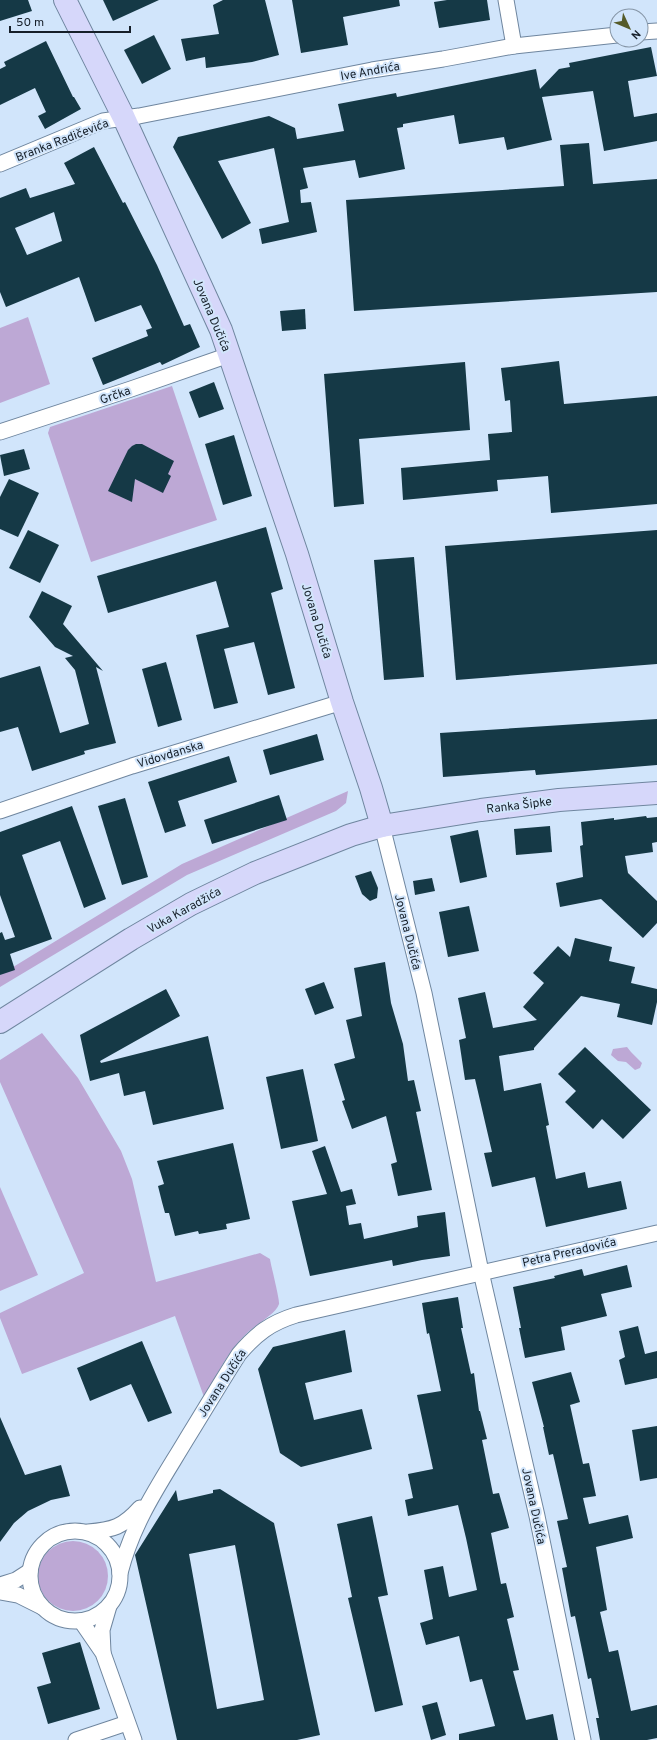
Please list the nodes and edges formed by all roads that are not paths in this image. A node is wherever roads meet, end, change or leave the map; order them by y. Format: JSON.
{"nodes":[{"id":1,"x":65,"y":0,"type":"edge"},
{"id":2,"x":506,"y":0,"type":"edge"},
{"id":3,"x":609,"y":36,"type":"edge"},
{"id":4,"x":514,"y":46,"type":"junction"},
{"id":5,"x":124,"y":118,"type":"junction"},
{"id":6,"x":0,"y":164,"type":"edge"},
{"id":7,"x":229,"y":355,"type":"junction"},
{"id":8,"x":0,"y":432,"type":"edge"},
{"id":9,"x":342,"y":702,"type":"junction"},
{"id":10,"x":657,"y":793,"type":"edge"},
{"id":11,"x":0,"y":811,"type":"edge"},
{"id":12,"x":382,"y":826,"type":"junction"},
{"id":13,"x":0,"y":1022,"type":"edge"},
{"id":14,"x":657,"y":1233,"type":"edge"},
{"id":15,"x":481,"y":1272,"type":"junction"},
{"id":16,"x":151,"y":1497,"type":"junction"},
{"id":17,"x":88,"y":1532,"type":"junction"},
{"id":18,"x":30,"y":1571,"type":"junction"},
{"id":19,"x":120,"y":1573,"type":"junction"},
{"id":20,"x":0,"y":1585,"type":"edge"},
{"id":21,"x":0,"y":1592,"type":"edge"},
{"id":22,"x":109,"y":1606,"type":"junction"},
{"id":23,"x":42,"y":1607,"type":"junction"},
{"id":24,"x":81,"y":1621,"type":"junction"},
{"id":25,"x":102,"y":1653,"type":"junction"},
{"id":26,"x":127,"y":1723,"type":"junction"},
{"id":27,"x":76,"y":1740,"type":"edge"},
{"id":28,"x":134,"y":1740,"type":"edge"},
{"id":29,"x":583,"y":1740,"type":"edge"}],
"edges":[{"from":1,"to":5,"type":"street","name":"Jovana Dučića"},
{"from":2,"to":4,"type":"street"},
{"from":3,"to":4,"type":"street","name":"Ive Andrića"},
{"from":4,"to":5,"type":"street","name":"Ive Andrića"},
{"from":5,"to":6,"type":"street","name":"Branka Radičevića"},
{"from":5,"to":7,"type":"street","name":"Jovana Dučića"},
{"from":7,"to":8,"type":"street","name":"Grčka"},
{"from":7,"to":9,"type":"street","name":"Jovana Dučića"},
{"from":9,"to":11,"type":"street","name":"Vidovdanska"},
{"from":9,"to":12,"type":"street","name":"Jovana Dučića"},
{"from":10,"to":12,"type":"street","name":"Ranka Šipke"},
{"from":12,"to":13,"type":"street","name":"Vuka Karadžića"},
{"from":12,"to":15,"type":"street","name":"Jovana Dučića"},
{"from":14,"to":15,"type":"street","name":"Petra Preradovića"},
{"from":15,"to":16,"type":"street","name":"Jovana Dučića"},
{"from":15,"to":29,"type":"street","name":"Jovana Dučića"},
{"from":16,"to":17,"type":"street"},
{"from":16,"to":19,"type":"street"},
{"from":17,"to":18,"type":"street"},
{"from":17,"to":19,"type":"street"},
{"from":18,"to":20,"type":"street"},
{"from":18,"to":23,"type":"street"},
{"from":19,"to":22,"type":"street"},
{"from":21,"to":23,"type":"street"},
{"from":22,"to":24,"type":"street"},
{"from":22,"to":25,"type":"street"},
{"from":23,"to":24,"type":"street"},
{"from":24,"to":25,"type":"street"},
{"from":25,"to":26,"type":"street"},
{"from":26,"to":27,"type":"street"},
{"from":26,"to":28,"type":"street"}]}
